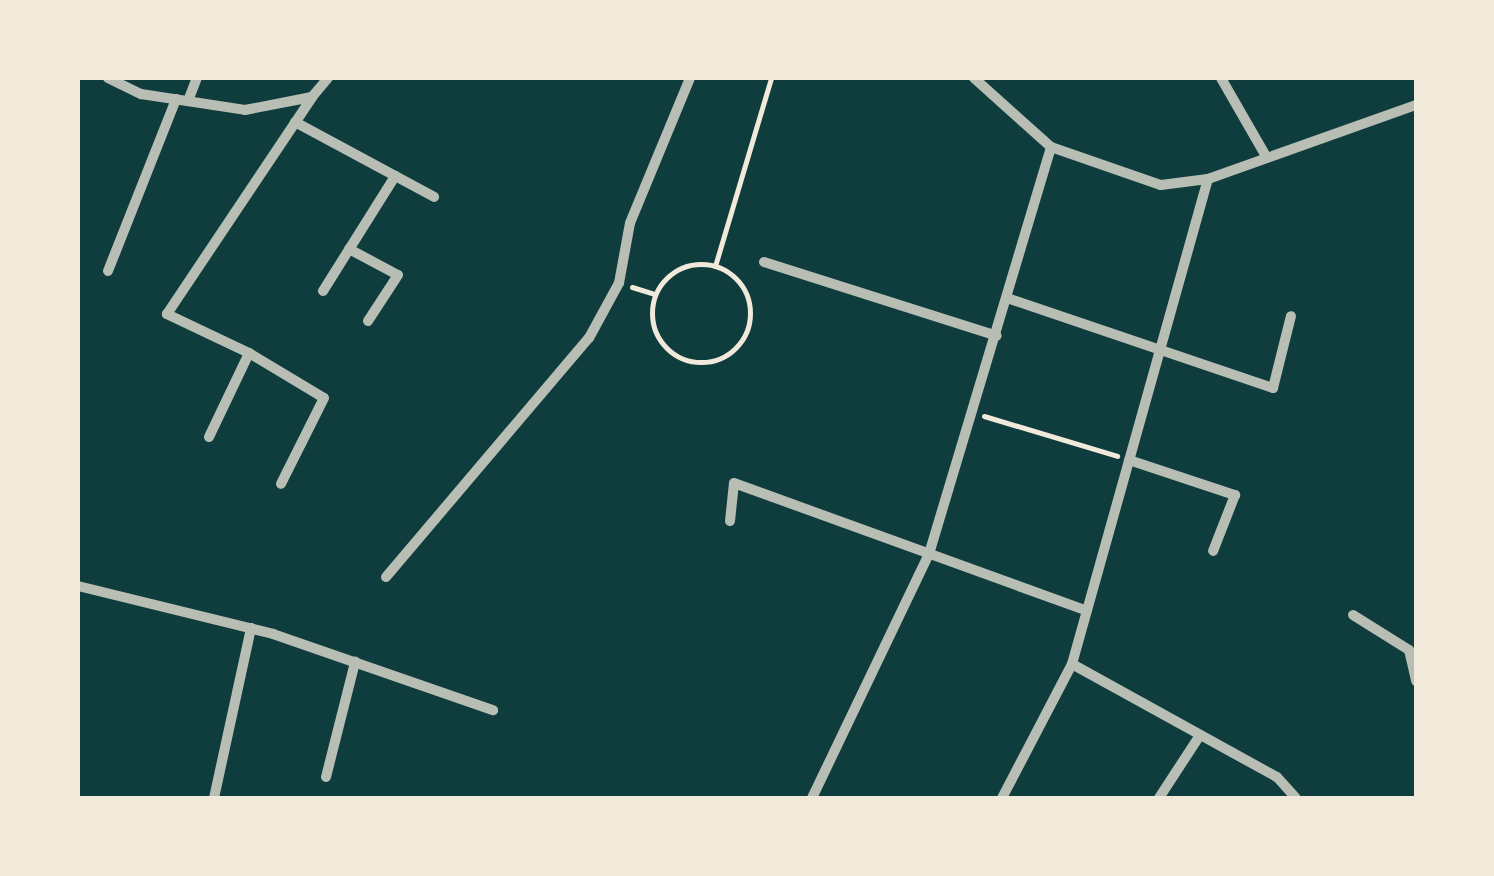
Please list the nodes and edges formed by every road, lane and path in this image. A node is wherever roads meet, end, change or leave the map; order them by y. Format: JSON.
{"nodes":[{"id":1,"x":108,"y":78,"type":"edge"},
{"id":2,"x":197,"y":78,"type":"edge"},
{"id":3,"x":328,"y":78,"type":"edge"},
{"id":4,"x":690,"y":78,"type":"edge"},
{"id":5,"x":771,"y":78,"type":"edge"},
{"id":6,"x":974,"y":78,"type":"edge"},
{"id":7,"x":1221,"y":78,"type":"edge"},
{"id":8,"x":312,"y":97,"type":"junction"},
{"id":9,"x":182,"y":100,"type":"junction"},
{"id":10,"x":1416,"y":106,"type":"edge"},
{"id":11,"x":295,"y":122,"type":"junction"},
{"id":12,"x":1050,"y":147,"type":"junction"},
{"id":13,"x":1267,"y":158,"type":"junction"},
{"id":14,"x":395,"y":176,"type":"junction"},
{"id":15,"x":1208,"y":179,"type":"junction"},
{"id":16,"x":434,"y":197,"type":"dead end"},
{"id":17,"x":349,"y":249,"type":"junction"},
{"id":18,"x":764,"y":262,"type":"dead end"},
{"id":19,"x":715,"y":266,"type":"junction"},
{"id":20,"x":108,"y":271,"type":"dead end"},
{"id":21,"x":323,"y":291,"type":"dead end"},
{"id":22,"x":1007,"y":298,"type":"junction"},
{"id":23,"x":1291,"y":316,"type":"dead end"},
{"id":24,"x":368,"y":322,"type":"dead end"},
{"id":25,"x":996,"y":336,"type":"junction"},
{"id":26,"x":1160,"y":351,"type":"junction"},
{"id":27,"x":250,"y":352,"type":"junction"},
{"id":28,"x":974,"y":413,"type":"junction"},
{"id":29,"x":209,"y":436,"type":"dead end"},
{"id":30,"x":1129,"y":460,"type":"junction"},
{"id":31,"x":281,"y":484,"type":"dead end"},
{"id":32,"x":730,"y":521,"type":"dead end"},
{"id":33,"x":1213,"y":551,"type":"dead end"},
{"id":34,"x":930,"y":554,"type":"junction"},
{"id":35,"x":386,"y":577,"type":"dead end"},
{"id":36,"x":78,"y":586,"type":"edge"},
{"id":37,"x":1087,"y":612,"type":"junction"},
{"id":38,"x":1353,"y":615,"type":"dead end"},
{"id":39,"x":251,"y":628,"type":"junction"},
{"id":40,"x":355,"y":662,"type":"junction"},
{"id":41,"x":1072,"y":664,"type":"junction"},
{"id":42,"x":1416,"y":682,"type":"edge"},
{"id":43,"x":493,"y":710,"type":"dead end"},
{"id":44,"x":1200,"y":735,"type":"junction"},
{"id":45,"x":326,"y":777,"type":"dead end"},
{"id":46,"x":214,"y":798,"type":"edge"},
{"id":47,"x":812,"y":798,"type":"edge"},
{"id":48,"x":1002,"y":798,"type":"edge"},
{"id":49,"x":1159,"y":798,"type":"edge"},
{"id":50,"x":1296,"y":798,"type":"edge"}],
"edges":[{"from":1,"to":9,"type":"street"},
{"from":2,"to":9,"type":"street"},
{"from":3,"to":8,"type":"street"},
{"from":4,"to":35,"type":"street"},
{"from":5,"to":19,"type":"path"},
{"from":6,"to":12,"type":"street"},
{"from":7,"to":13,"type":"street"},
{"from":8,"to":9,"type":"street"},
{"from":8,"to":11,"type":"street"},
{"from":9,"to":20,"type":"street"},
{"from":10,"to":13,"type":"street"},
{"from":11,"to":14,"type":"street"},
{"from":11,"to":27,"type":"street"},
{"from":12,"to":15,"type":"street"},
{"from":12,"to":22,"type":"street"},
{"from":13,"to":15,"type":"street"},
{"from":14,"to":16,"type":"street"},
{"from":14,"to":17,"type":"street"},
{"from":15,"to":26,"type":"street"},
{"from":17,"to":21,"type":"street"},
{"from":17,"to":24,"type":"street"},
{"from":18,"to":25,"type":"street"},
{"from":19,"to":19,"type":"path"},
{"from":22,"to":25,"type":"street"},
{"from":22,"to":26,"type":"street"},
{"from":23,"to":26,"type":"street"},
{"from":25,"to":28,"type":"street"},
{"from":26,"to":30,"type":"street"},
{"from":27,"to":29,"type":"street"},
{"from":27,"to":31,"type":"street"},
{"from":28,"to":30,"type":"path"},
{"from":28,"to":34,"type":"street"},
{"from":30,"to":33,"type":"street"},
{"from":30,"to":37,"type":"street"},
{"from":32,"to":34,"type":"street"},
{"from":34,"to":37,"type":"street"},
{"from":34,"to":47,"type":"street"},
{"from":36,"to":39,"type":"street"},
{"from":37,"to":41,"type":"street"},
{"from":38,"to":42,"type":"street"},
{"from":39,"to":40,"type":"street"},
{"from":39,"to":46,"type":"street"},
{"from":40,"to":43,"type":"street"},
{"from":40,"to":45,"type":"street"},
{"from":41,"to":44,"type":"street"},
{"from":41,"to":48,"type":"street"},
{"from":44,"to":49,"type":"street"},
{"from":44,"to":50,"type":"street"}]}
